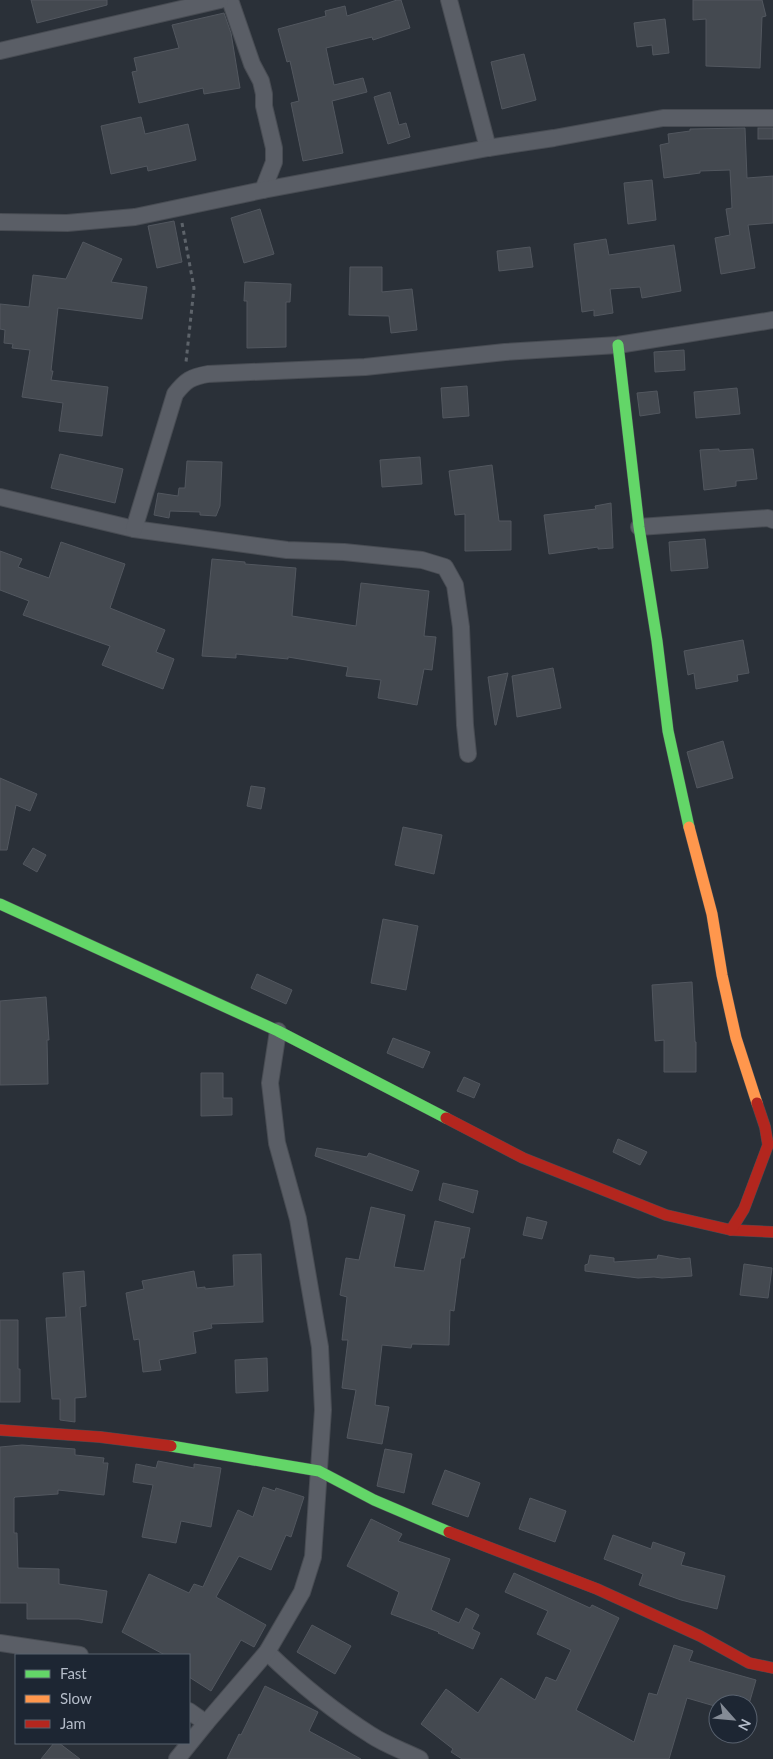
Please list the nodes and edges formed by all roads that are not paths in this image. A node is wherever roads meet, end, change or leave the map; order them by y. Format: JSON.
{"nodes":[{"id":1,"x":220,"y":0,"type":"edge"},
{"id":2,"x":230,"y":0,"type":"edge"},
{"id":3,"x":449,"y":0,"type":"edge"},
{"id":4,"x":0,"y":51,"type":"edge"},
{"id":5,"x":773,"y":118,"type":"edge"},
{"id":6,"x":488,"y":148,"type":"junction"},
{"id":7,"x":263,"y":190,"type":"junction"},
{"id":8,"x":0,"y":222,"type":"edge"},
{"id":9,"x":773,"y":320,"type":"edge"},
{"id":10,"x":618,"y":345,"type":"junction"},
{"id":11,"x":0,"y":497,"type":"edge"},
{"id":12,"x":773,"y":520,"type":"edge"},
{"id":13,"x":639,"y":527,"type":"junction"},
{"id":14,"x":134,"y":529,"type":"junction"},
{"id":15,"x":468,"y":754,"type":"dead end"},
{"id":16,"x":0,"y":904,"type":"edge"},
{"id":17,"x":278,"y":1031,"type":"junction"},
{"id":18,"x":731,"y":1230,"type":"junction"},
{"id":19,"x":773,"y":1232,"type":"edge"},
{"id":20,"x":0,"y":1430,"type":"edge"},
{"id":21,"x":319,"y":1471,"type":"junction"},
{"id":22,"x":0,"y":1643,"type":"edge"},
{"id":23,"x":267,"y":1652,"type":"junction"},
{"id":24,"x":73,"y":1654,"type":"edge"},
{"id":25,"x":773,"y":1668,"type":"edge"},
{"id":26,"x":190,"y":1712,"type":"edge"},
{"id":27,"x":206,"y":1723,"type":"junction"},
{"id":28,"x":190,"y":1743,"type":"edge"},
{"id":29,"x":189,"y":1744,"type":"edge"},
{"id":30,"x":177,"y":1759,"type":"edge"},
{"id":31,"x":420,"y":1759,"type":"edge"}],
"edges":[{"from":1,"to":4,"type":"street"},
{"from":2,"to":7,"type":"street"},
{"from":3,"to":6,"type":"street"},
{"from":5,"to":6,"type":"street"},
{"from":6,"to":7,"type":"street"},
{"from":7,"to":8,"type":"street"},
{"from":9,"to":10,"type":"street"},
{"from":10,"to":13,"type":"street"},
{"from":10,"to":14,"type":"street"},
{"from":11,"to":14,"type":"street"},
{"from":12,"to":13,"type":"street"},
{"from":13,"to":18,"type":"street"},
{"from":14,"to":15,"type":"street"},
{"from":16,"to":17,"type":"street"},
{"from":17,"to":18,"type":"street"},
{"from":17,"to":21,"type":"street"},
{"from":18,"to":19,"type":"street"},
{"from":20,"to":21,"type":"street"},
{"from":21,"to":23,"type":"street"},
{"from":21,"to":25,"type":"street"},
{"from":22,"to":24,"type":"street"},
{"from":23,"to":27,"type":"street"},
{"from":23,"to":31,"type":"street"},
{"from":26,"to":27,"type":"street"},
{"from":27,"to":28,"type":"street"},
{"from":29,"to":30,"type":"street"}]}
